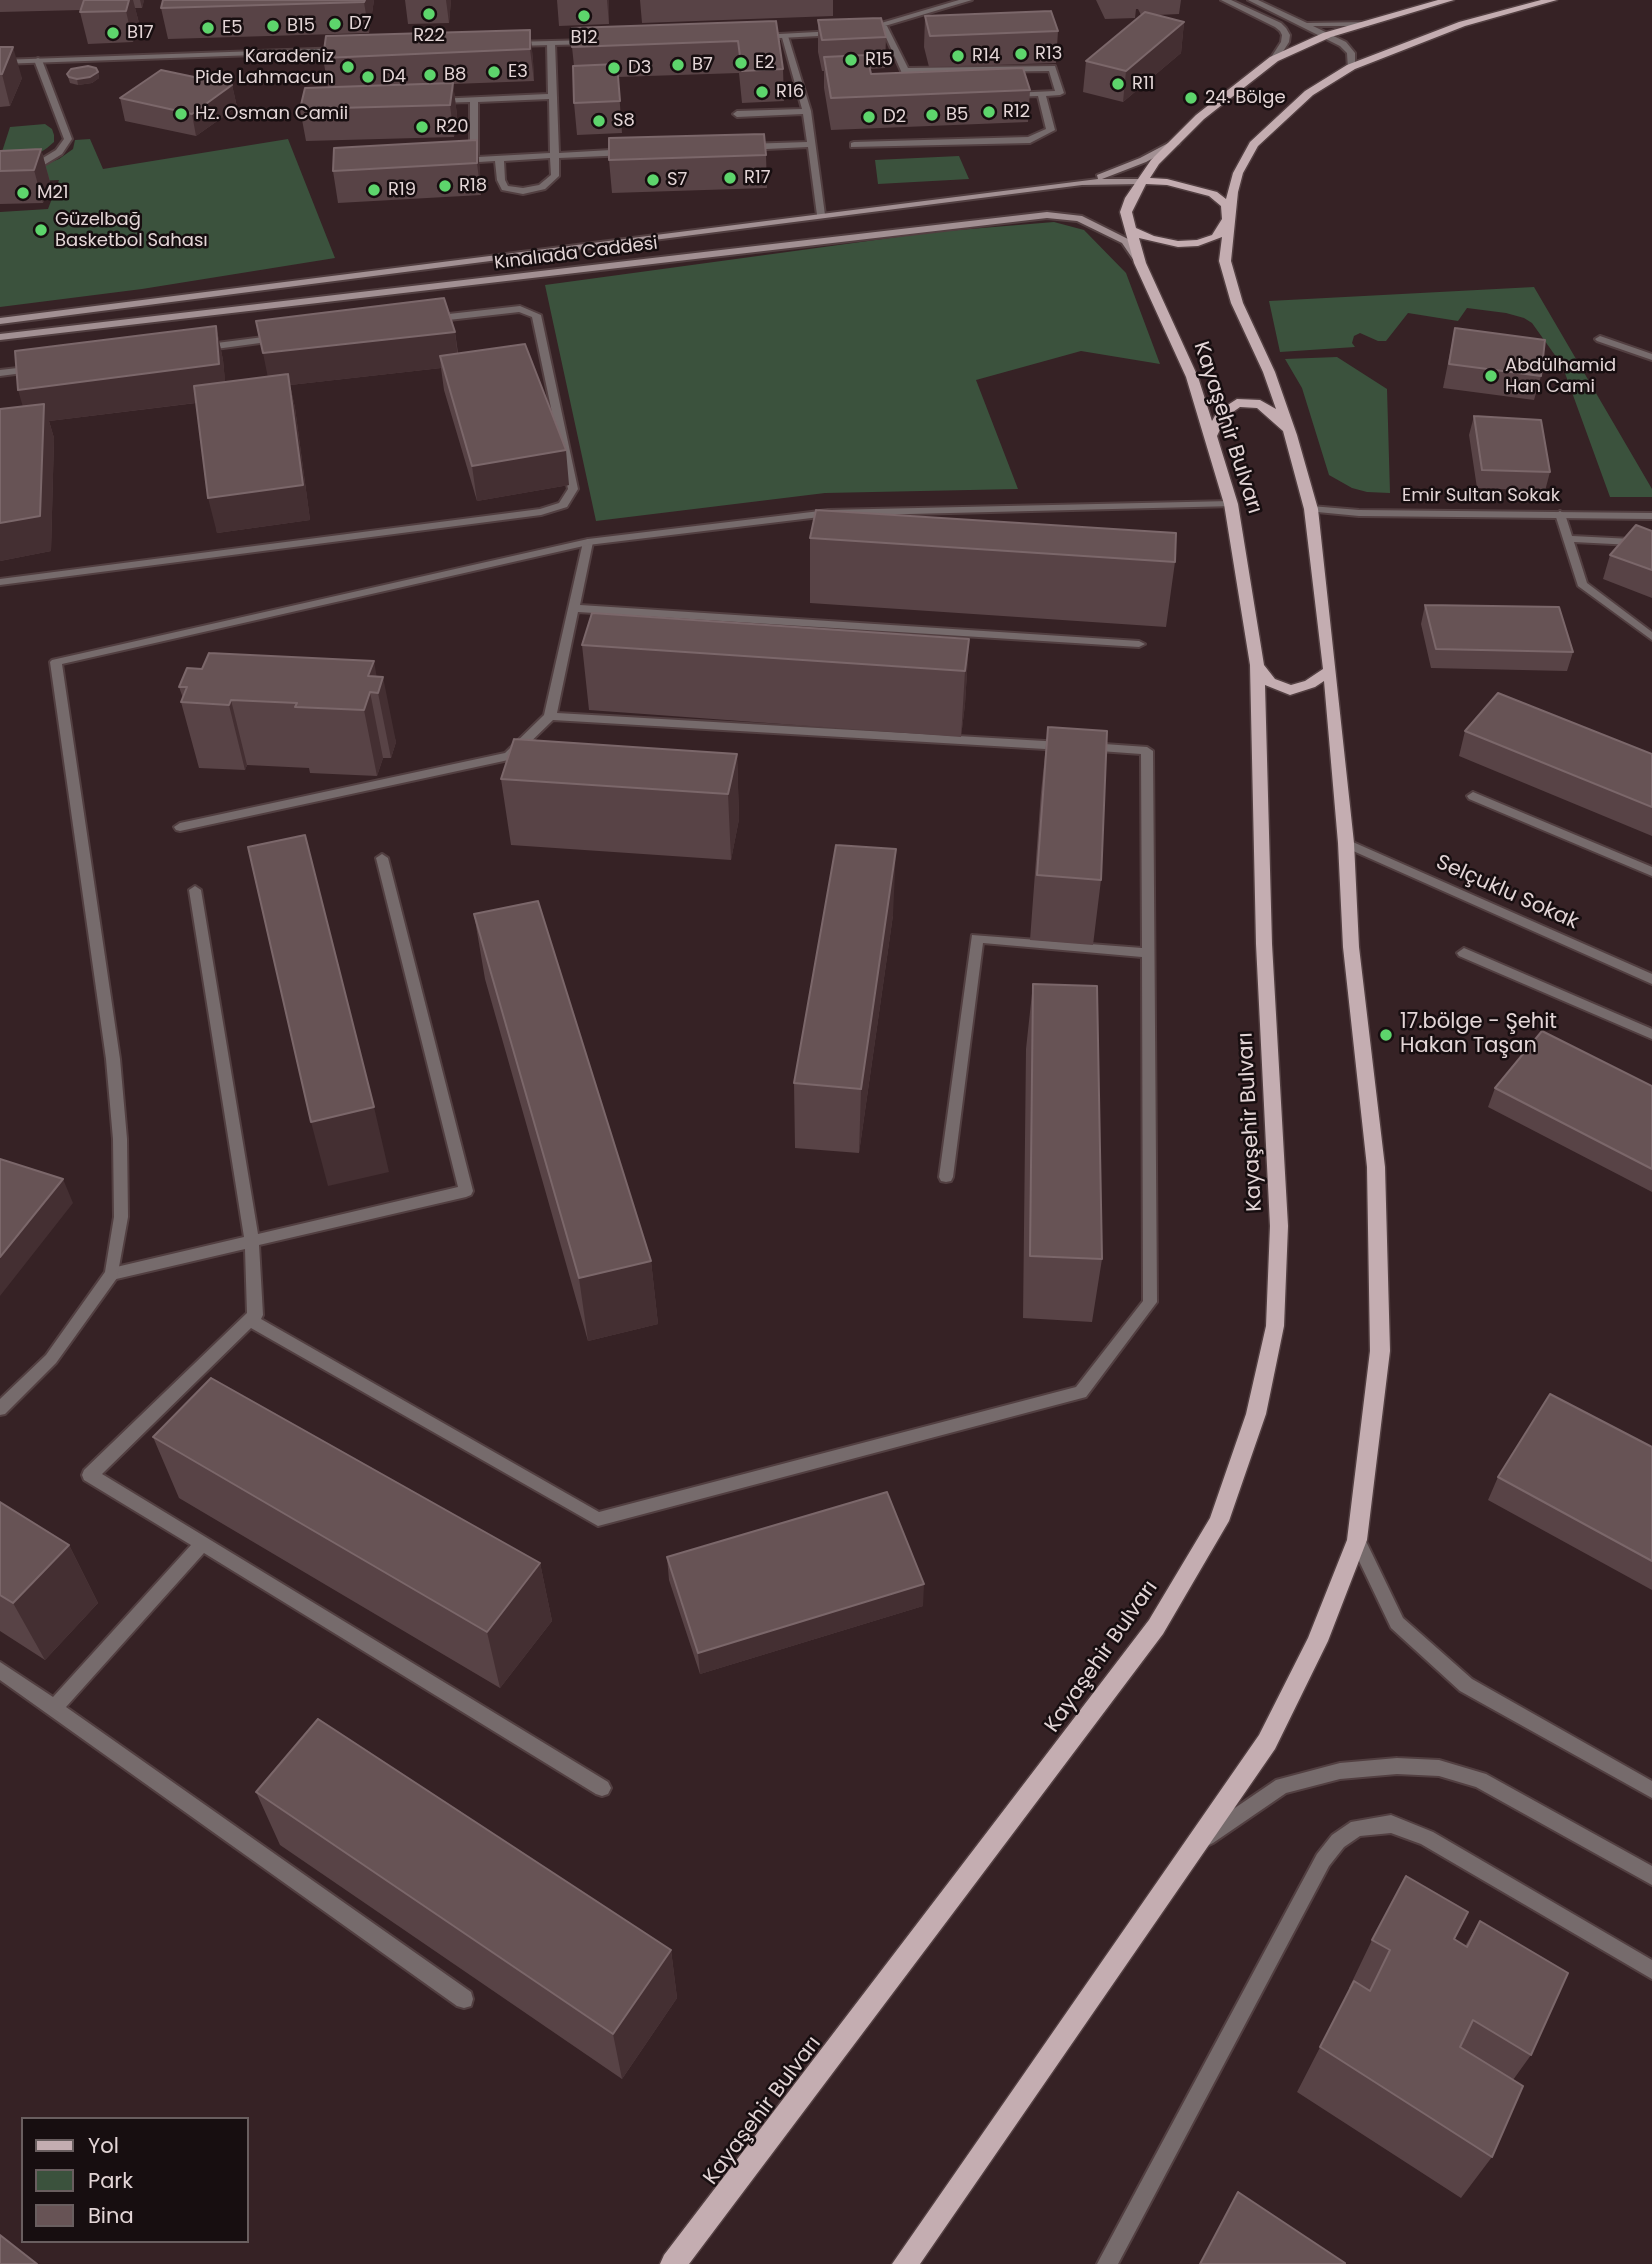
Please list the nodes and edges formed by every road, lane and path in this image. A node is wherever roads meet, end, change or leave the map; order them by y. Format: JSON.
{"nodes":[{"id":1,"x":968,"y":0,"type":"edge"},
{"id":2,"x":1225,"y":0,"type":"edge"},
{"id":3,"x":1252,"y":0,"type":"edge"},
{"id":4,"x":1448,"y":0,"type":"edge"},
{"id":5,"x":1552,"y":0,"type":"edge"},
{"id":6,"x":1298,"y":23,"type":"junction"},
{"id":7,"x":1365,"y":24,"type":"junction"},
{"id":8,"x":884,"y":26,"type":"junction"},
{"id":9,"x":860,"y":30,"type":"edge"},
{"id":10,"x":849,"y":32,"type":"edge"},
{"id":11,"x":1327,"y":35,"type":"junction"},
{"id":12,"x":784,"y":36,"type":"junction"},
{"id":13,"x":757,"y":37,"type":"edge"},
{"id":14,"x":606,"y":41,"type":"edge"},
{"id":15,"x":551,"y":43,"type":"junction"},
{"id":16,"x":495,"y":45,"type":"edge"},
{"id":17,"x":357,"y":50,"type":"edge"},
{"id":18,"x":1274,"y":59,"type":"junction"},
{"id":19,"x":38,"y":61,"type":"junction"},
{"id":20,"x":0,"y":62,"type":"edge"},
{"id":21,"x":1351,"y":67,"type":"junction"},
{"id":22,"x":905,"y":71,"type":"junction"},
{"id":23,"x":1041,"y":94,"type":"junction"},
{"id":24,"x":554,"y":96,"type":"junction"},
{"id":25,"x":1002,"y":96,"type":"edge"},
{"id":26,"x":474,"y":99,"type":"junction"},
{"id":27,"x":912,"y":100,"type":"edge"},
{"id":28,"x":419,"y":101,"type":"edge"},
{"id":29,"x":807,"y":111,"type":"junction"},
{"id":30,"x":737,"y":114,"type":"dead end"},
{"id":31,"x":1176,"y":142,"type":"junction"},
{"id":32,"x":813,"y":144,"type":"junction"},
{"id":33,"x":853,"y":145,"type":"dead end"},
{"id":34,"x":731,"y":148,"type":"edge"},
{"id":35,"x":635,"y":152,"type":"edge"},
{"id":36,"x":554,"y":156,"type":"junction"},
{"id":37,"x":499,"y":158,"type":"junction"},
{"id":38,"x":474,"y":159,"type":"junction"},
{"id":39,"x":448,"y":160,"type":"edge"},
{"id":40,"x":0,"y":169,"type":"edge"},
{"id":41,"x":1141,"y":181,"type":"junction"},
{"id":42,"x":1082,"y":182,"type":"junction"},
{"id":43,"x":821,"y":215,"type":"junction"},
{"id":44,"x":1079,"y":218,"type":"junction"},
{"id":45,"x":1228,"y":219,"type":"junction"},
{"id":46,"x":1129,"y":229,"type":"junction"},
{"id":47,"x":1140,"y":263,"type":"junction"},
{"id":48,"x":424,"y":320,"type":"edge"},
{"id":49,"x":0,"y":321,"type":"edge"},
{"id":50,"x":0,"y":337,"type":"edge"},
{"id":51,"x":287,"y":337,"type":"edge"},
{"id":52,"x":1600,"y":339,"type":"dead end"},
{"id":53,"x":191,"y":349,"type":"edge"},
{"id":54,"x":1652,"y":357,"type":"edge"},
{"id":55,"x":41,"y":368,"type":"edge"},
{"id":56,"x":0,"y":373,"type":"edge"},
{"id":57,"x":1291,"y":435,"type":"junction"},
{"id":58,"x":1210,"y":437,"type":"junction"},
{"id":59,"x":1231,"y":504,"type":"junction"},
{"id":60,"x":1311,"y":509,"type":"junction"},
{"id":61,"x":1560,"y":514,"type":"junction"},
{"id":62,"x":1652,"y":516,"type":"edge"},
{"id":63,"x":1569,"y":539,"type":"junction"},
{"id":64,"x":587,"y":542,"type":"junction"},
{"id":65,"x":1652,"y":542,"type":"edge"},
{"id":66,"x":0,"y":582,"type":"edge"},
{"id":67,"x":572,"y":608,"type":"junction"},
{"id":68,"x":1652,"y":637,"type":"edge"},
{"id":69,"x":1139,"y":644,"type":"dead end"},
{"id":70,"x":1257,"y":665,"type":"junction"},
{"id":71,"x":1330,"y":671,"type":"junction"},
{"id":72,"x":550,"y":716,"type":"junction"},
{"id":73,"x":1473,"y":796,"type":"dead end"},
{"id":74,"x":180,"y":827,"type":"dead end"},
{"id":75,"x":1346,"y":844,"type":"junction"},
{"id":76,"x":382,"y":858,"type":"dead end"},
{"id":77,"x":1652,"y":872,"type":"edge"},
{"id":78,"x":195,"y":890,"type":"dead end"},
{"id":79,"x":1149,"y":953,"type":"junction"},
{"id":80,"x":1464,"y":953,"type":"dead end"},
{"id":81,"x":1652,"y":978,"type":"edge"},
{"id":82,"x":1652,"y":1034,"type":"edge"},
{"id":83,"x":946,"y":1177,"type":"dead end"},
{"id":84,"x":252,"y":1241,"type":"junction"},
{"id":85,"x":112,"y":1274,"type":"junction"},
{"id":86,"x":250,"y":1320,"type":"junction"},
{"id":87,"x":0,"y":1409,"type":"edge"},
{"id":88,"x":1357,"y":1541,"type":"junction"},
{"id":89,"x":202,"y":1544,"type":"junction"},
{"id":90,"x":0,"y":1670,"type":"edge"},
{"id":91,"x":54,"y":1708,"type":"junction"},
{"id":92,"x":602,"y":1788,"type":"dead end"},
{"id":93,"x":1652,"y":1790,"type":"edge"},
{"id":94,"x":1197,"y":1843,"type":"junction"},
{"id":95,"x":1652,"y":1876,"type":"edge"},
{"id":96,"x":1652,"y":1970,"type":"edge"},
{"id":97,"x":464,"y":1999,"type":"edge"},
{"id":98,"x":673,"y":2264,"type":"edge"},
{"id":99,"x":905,"y":2264,"type":"edge"},
{"id":100,"x":1107,"y":2264,"type":"edge"}],
"edges":[{"from":1,"to":8,"type":"street"},
{"from":2,"to":18,"type":"street"},
{"from":3,"to":6,"type":"street"},
{"from":4,"to":7,"type":"main road","name":"Kayaşehir Bulvarı"},
{"from":5,"to":21,"type":"main road"},
{"from":6,"to":7,"type":"street"},
{"from":6,"to":11,"type":"street"},
{"from":7,"to":11,"type":"main road","name":"Kayaşehir Bulvarı"},
{"from":8,"to":9,"type":"street"},
{"from":8,"to":22,"type":"street"},
{"from":10,"to":12,"type":"street"},
{"from":11,"to":18,"type":"main road","name":"Kayaşehir Bulvarı"},
{"from":11,"to":21,"type":"street"},
{"from":12,"to":13,"type":"street"},
{"from":12,"to":29,"type":"street"},
{"from":14,"to":15,"type":"street"},
{"from":15,"to":16,"type":"street"},
{"from":15,"to":24,"type":"street"},
{"from":17,"to":19,"type":"street"},
{"from":18,"to":31,"type":"main road","name":"Kayaşehir Bulvarı"},
{"from":19,"to":20,"type":"street"},
{"from":19,"to":40,"type":"street"},
{"from":21,"to":45,"type":"main road"},
{"from":22,"to":23,"type":"street"},
{"from":22,"to":27,"type":"street"},
{"from":23,"to":25,"type":"street"},
{"from":23,"to":33,"type":"street"},
{"from":24,"to":26,"type":"street"},
{"from":24,"to":36,"type":"street"},
{"from":26,"to":28,"type":"street"},
{"from":26,"to":38,"type":"street"},
{"from":29,"to":30,"type":"street"},
{"from":29,"to":32,"type":"street"},
{"from":31,"to":41,"type":"main road","name":"Kayaşehir Bulvarı"},
{"from":31,"to":42,"type":"main road"},
{"from":32,"to":34,"type":"street"},
{"from":32,"to":43,"type":"street"},
{"from":35,"to":36,"type":"street"},
{"from":36,"to":37,"type":"street"},
{"from":36,"to":37,"type":"street"},
{"from":37,"to":38,"type":"street"},
{"from":38,"to":39,"type":"street"},
{"from":41,"to":42,"type":"main road","name":"Kınalıada Caddesi"},
{"from":41,"to":45,"type":"main road"},
{"from":41,"to":46,"type":"main road","name":"Kayaşehir Bulvarı"},
{"from":42,"to":43,"type":"main road","name":"Kınalıada Caddesi"},
{"from":43,"to":49,"type":"main road","name":"Kınalıada Caddesi"},
{"from":44,"to":46,"type":"main road"},
{"from":44,"to":47,"type":"main road","name":"Kınalıada Caddesi"},
{"from":44,"to":50,"type":"main road","name":"Kınalıada Caddesi"},
{"from":45,"to":46,"type":"main road"},
{"from":45,"to":57,"type":"main road"},
{"from":46,"to":47,"type":"main road","name":"Kayaşehir Bulvarı"},
{"from":47,"to":58,"type":"main road","name":"Kayaşehir Bulvarı"},
{"from":48,"to":66,"type":"street"},
{"from":51,"to":53,"type":"street"},
{"from":52,"to":54,"type":"street"},
{"from":55,"to":56,"type":"street"},
{"from":57,"to":58,"type":"main road"},
{"from":57,"to":60,"type":"main road"},
{"from":58,"to":59,"type":"main road","name":"Kayaşehir Bulvarı"},
{"from":59,"to":64,"type":"street"},
{"from":59,"to":70,"type":"main road","name":"Kayaşehir Bulvarı"},
{"from":60,"to":61,"type":"street","name":"Emir Sultan Sokak"},
{"from":60,"to":71,"type":"main road"},
{"from":61,"to":62,"type":"street","name":"Emir Sultan Sokak"},
{"from":61,"to":63,"type":"street"},
{"from":63,"to":65,"type":"street"},
{"from":63,"to":68,"type":"street"},
{"from":64,"to":67,"type":"street"},
{"from":64,"to":85,"type":"street"},
{"from":67,"to":69,"type":"street"},
{"from":67,"to":72,"type":"street"},
{"from":70,"to":71,"type":"main road"},
{"from":70,"to":98,"type":"main road","name":"Kayaşehir Bulvarı"},
{"from":71,"to":75,"type":"main road"},
{"from":72,"to":74,"type":"street"},
{"from":72,"to":79,"type":"street"},
{"from":73,"to":77,"type":"street"},
{"from":75,"to":81,"type":"street","name":"Selçuklu Sokak"},
{"from":75,"to":88,"type":"main road"},
{"from":76,"to":84,"type":"street"},
{"from":78,"to":84,"type":"street"},
{"from":79,"to":83,"type":"street"},
{"from":79,"to":86,"type":"street"},
{"from":80,"to":82,"type":"street"},
{"from":84,"to":85,"type":"street"},
{"from":84,"to":86,"type":"street"},
{"from":85,"to":87,"type":"street"},
{"from":86,"to":89,"type":"street"},
{"from":88,"to":93,"type":"street"},
{"from":88,"to":94,"type":"main road"},
{"from":89,"to":91,"type":"street"},
{"from":89,"to":92,"type":"street"},
{"from":90,"to":91,"type":"street"},
{"from":91,"to":97,"type":"street"},
{"from":94,"to":95,"type":"street"},
{"from":94,"to":99,"type":"main road"},
{"from":96,"to":100,"type":"street"}]}
